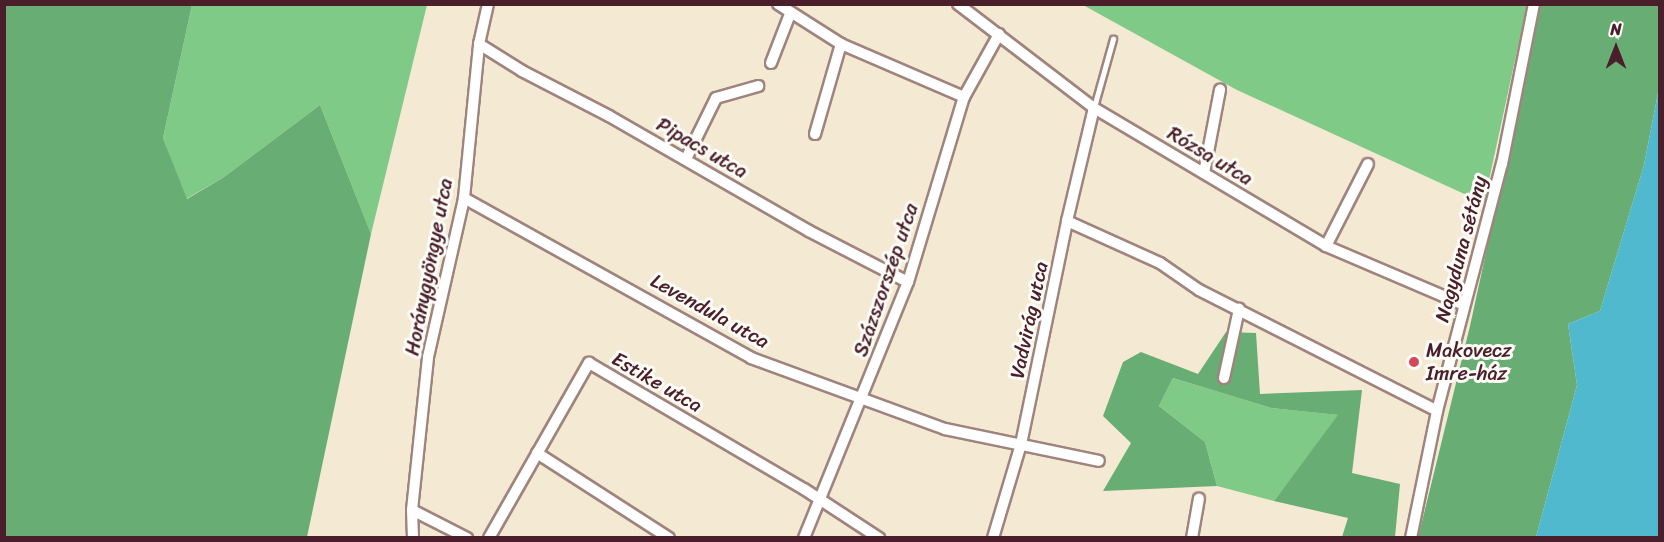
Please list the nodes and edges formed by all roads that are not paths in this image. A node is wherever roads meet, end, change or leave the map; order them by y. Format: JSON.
{"nodes":[{"id":1,"x":488,"y":4,"type":"edge"},
{"id":2,"x":778,"y":4,"type":"edge"},
{"id":3,"x":958,"y":4,"type":"edge"},
{"id":4,"x":1533,"y":4,"type":"edge"},
{"id":5,"x":790,"y":14,"type":"junction"},
{"id":6,"x":999,"y":34,"type":"junction"},
{"id":7,"x":1113,"y":39,"type":"dead end"},
{"id":8,"x":479,"y":44,"type":"junction"},
{"id":9,"x":841,"y":44,"type":"junction"},
{"id":10,"x":771,"y":63,"type":"dead end"},
{"id":11,"x":758,"y":86,"type":"dead end"},
{"id":12,"x":1220,"y":90,"type":"dead end"},
{"id":13,"x":964,"y":97,"type":"junction"},
{"id":14,"x":1094,"y":108,"type":"junction"},
{"id":15,"x":815,"y":134,"type":"dead end"},
{"id":16,"x":686,"y":159,"type":"junction"},
{"id":17,"x":1368,"y":164,"type":"dead end"},
{"id":18,"x":1204,"y":173,"type":"junction"},
{"id":19,"x":464,"y":198,"type":"junction"},
{"id":20,"x":1067,"y":221,"type":"junction"},
{"id":21,"x":1326,"y":246,"type":"junction"},
{"id":22,"x":908,"y":282,"type":"junction"},
{"id":23,"x":1464,"y":306,"type":"junction"},
{"id":24,"x":1239,"y":309,"type":"junction"},
{"id":25,"x":1224,"y":378,"type":"dead end"},
{"id":26,"x":861,"y":399,"type":"junction"},
{"id":27,"x":1437,"y":411,"type":"junction"},
{"id":28,"x":1022,"y":444,"type":"junction"},
{"id":29,"x":537,"y":453,"type":"junction"},
{"id":30,"x":1099,"y":461,"type":"dead end"},
{"id":31,"x":820,"y":499,"type":"junction"},
{"id":32,"x":1199,"y":499,"type":"dead end"},
{"id":33,"x":412,"y":510,"type":"junction"},
{"id":34,"x":413,"y":537,"type":"edge"},
{"id":35,"x":466,"y":537,"type":"edge"},
{"id":36,"x":489,"y":537,"type":"edge"},
{"id":37,"x":669,"y":537,"type":"edge"},
{"id":38,"x":804,"y":537,"type":"edge"},
{"id":39,"x":879,"y":537,"type":"edge"},
{"id":40,"x":993,"y":537,"type":"edge"},
{"id":41,"x":1192,"y":537,"type":"edge"},
{"id":42,"x":1411,"y":537,"type":"edge"}],
"edges":[{"from":1,"to":8,"type":"street","name":"Horánygyöngye utca"},
{"from":2,"to":5,"type":"street"},
{"from":3,"to":6,"type":"street","name":"Rózsa utca"},
{"from":4,"to":23,"type":"street","name":"Nagyduna sétány"},
{"from":5,"to":9,"type":"street"},
{"from":5,"to":10,"type":"street"},
{"from":6,"to":13,"type":"street","name":"Százszorszép utca"},
{"from":6,"to":14,"type":"street","name":"Rózsa utca"},
{"from":7,"to":14,"type":"lane"},
{"from":8,"to":16,"type":"street","name":"Pipacs utca"},
{"from":8,"to":19,"type":"street","name":"Horánygyöngye utca"},
{"from":9,"to":13,"type":"street"},
{"from":9,"to":15,"type":"street"},
{"from":11,"to":16,"type":"street"},
{"from":12,"to":18,"type":"street"},
{"from":13,"to":22,"type":"street","name":"Százszorszép utca"},
{"from":14,"to":18,"type":"street","name":"Rózsa utca"},
{"from":14,"to":20,"type":"street","name":"Vadvirág utca"},
{"from":16,"to":22,"type":"street","name":"Pipacs utca"},
{"from":17,"to":21,"type":"street"},
{"from":18,"to":21,"type":"street","name":"Rózsa utca"},
{"from":19,"to":26,"type":"street","name":"Levendula utca"},
{"from":19,"to":33,"type":"street","name":"Horánygyöngye utca"},
{"from":20,"to":24,"type":"street"},
{"from":20,"to":28,"type":"street","name":"Vadvirág utca"},
{"from":21,"to":23,"type":"street","name":"Rózsa utca"},
{"from":22,"to":26,"type":"street","name":"Százszorszép utca"},
{"from":23,"to":27,"type":"street","name":"Nagyduna sétány"},
{"from":24,"to":25,"type":"street"},
{"from":24,"to":27,"type":"street"},
{"from":26,"to":28,"type":"street","name":"Levendula utca"},
{"from":26,"to":31,"type":"street","name":"Százszorszép utca"},
{"from":27,"to":42,"type":"street","name":"Nagyduna sétány"},
{"from":28,"to":30,"type":"street","name":"Levendula utca"},
{"from":28,"to":40,"type":"street","name":"Vadvirág utca"},
{"from":29,"to":31,"type":"street","name":"Estike utca"},
{"from":29,"to":36,"type":"street","name":"Estike utca"},
{"from":29,"to":37,"type":"street"},
{"from":31,"to":38,"type":"street","name":"Százszorszép utca"},
{"from":31,"to":39,"type":"street","name":"Estike utca"},
{"from":32,"to":41,"type":"street"},
{"from":33,"to":34,"type":"street","name":"Horánygyöngye utca"},
{"from":33,"to":35,"type":"street"}]}
